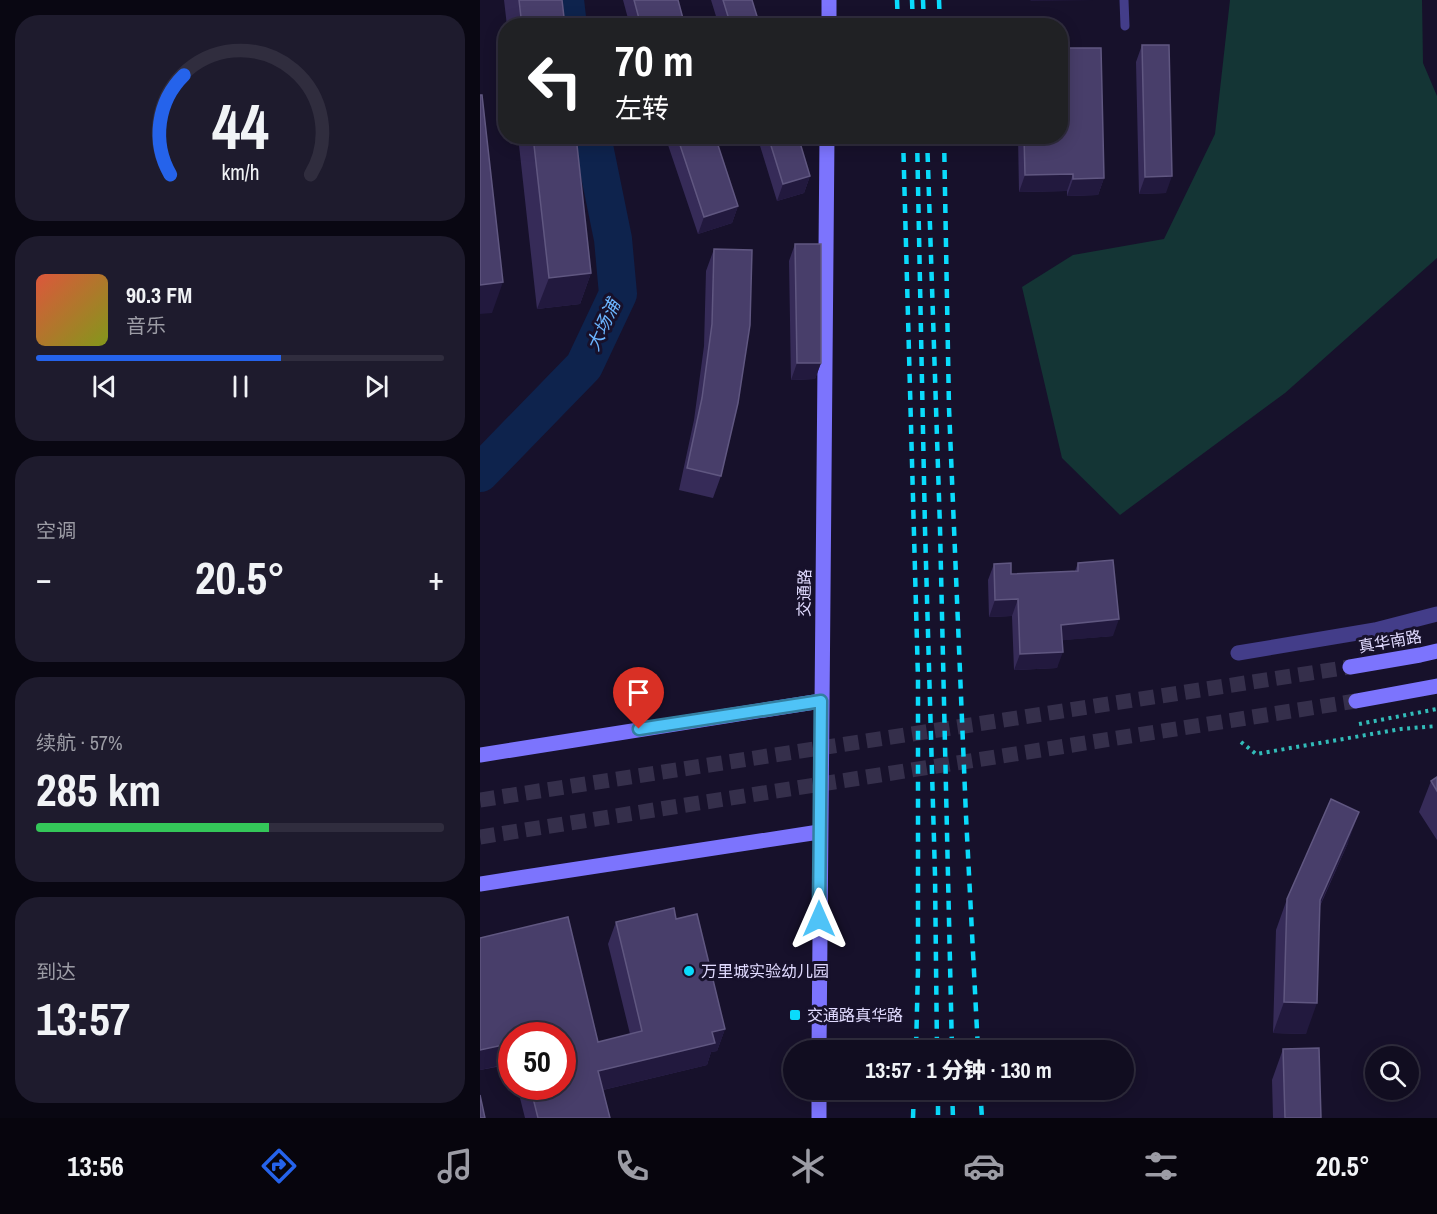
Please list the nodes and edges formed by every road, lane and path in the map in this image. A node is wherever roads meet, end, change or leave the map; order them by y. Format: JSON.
{"nodes":[{"id":1,"x":829,"y":0,"type":"edge"},
{"id":2,"x":1124,"y":0,"type":"edge"},
{"id":3,"x":829,"y":18,"type":"edge"},
{"id":4,"x":1125,"y":26,"type":"dead end"},
{"id":5,"x":827,"y":144,"type":"edge"},
{"id":6,"x":1437,"y":614,"type":"edge"},
{"id":7,"x":1437,"y":651,"type":"edge"},
{"id":8,"x":1238,"y":653,"type":"dead end"},
{"id":9,"x":1350,"y":667,"type":"tunnel mouth"},
{"id":10,"x":1437,"y":686,"type":"edge"},
{"id":11,"x":821,"y":701,"type":"junction"},
{"id":12,"x":1356,"y":701,"type":"tunnel mouth"},
{"id":13,"x":1437,"y":709,"type":"edge"},
{"id":14,"x":1359,"y":724,"type":"dead end"},
{"id":15,"x":1437,"y":726,"type":"edge"},
{"id":16,"x":1241,"y":742,"type":"dead end"},
{"id":17,"x":480,"y":754,"type":"edge"},
{"id":18,"x":819,"y":832,"type":"junction"},
{"id":19,"x":480,"y":884,"type":"edge"},
{"id":20,"x":819,"y":1040,"type":"edge"},
{"id":21,"x":819,"y":1100,"type":"edge"},
{"id":22,"x":819,"y":1118,"type":"edge"}],
"edges":[{"from":1,"to":3,"type":"main road"},
{"from":2,"to":4,"type":"lane"},
{"from":5,"to":11,"type":"main road","name":"交通路"},
{"from":6,"to":8,"type":"street"},
{"from":7,"to":9,"type":"main road","name":"真华南路"},
{"from":10,"to":12,"type":"main road"},
{"from":11,"to":17,"type":"main road"},
{"from":11,"to":18,"type":"main road","name":"交通路"},
{"from":13,"to":14,"type":"path"},
{"from":15,"to":16,"type":"path"},
{"from":18,"to":19,"type":"main road"},
{"from":18,"to":20,"type":"main road","name":"交通路"},
{"from":21,"to":22,"type":"main road"}]}
